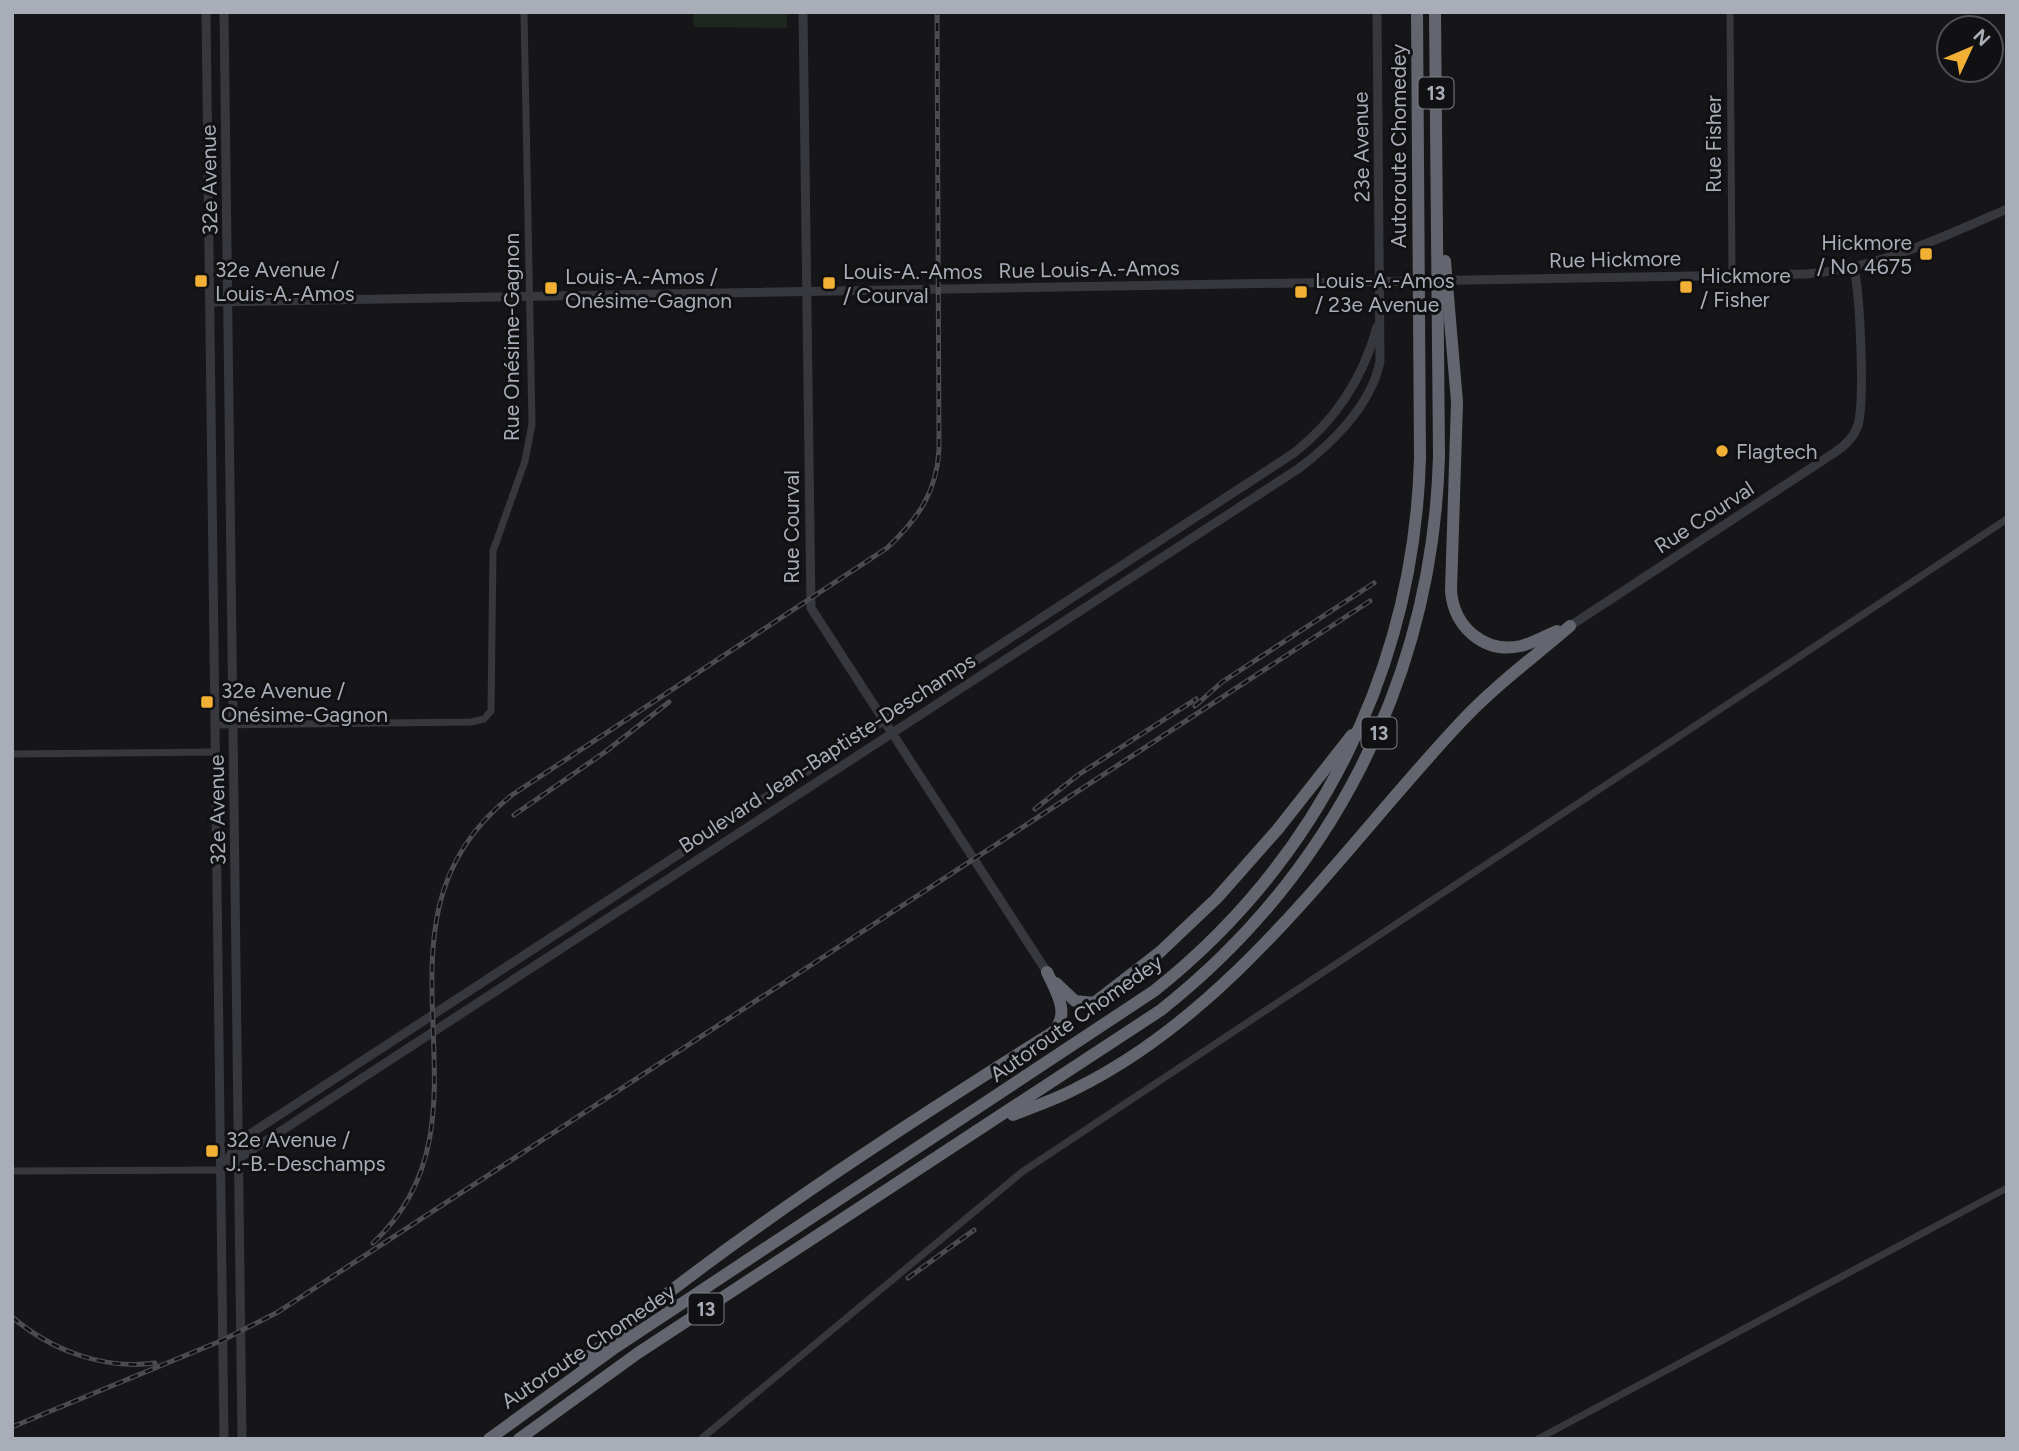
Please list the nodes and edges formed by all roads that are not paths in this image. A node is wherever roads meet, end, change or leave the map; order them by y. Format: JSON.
{"nodes":[{"id":1,"x":206,"y":12,"type":"edge"},
{"id":2,"x":224,"y":12,"type":"edge"},
{"id":3,"x":524,"y":12,"type":"edge"},
{"id":4,"x":803,"y":12,"type":"edge"},
{"id":5,"x":1377,"y":12,"type":"edge"},
{"id":6,"x":1417,"y":12,"type":"edge"},
{"id":7,"x":1435,"y":12,"type":"edge"},
{"id":8,"x":1730,"y":12,"type":"edge"},
{"id":9,"x":1437,"y":174,"type":"junction"},
{"id":10,"x":2007,"y":209,"type":"edge"},
{"id":11,"x":1854,"y":268,"type":"junction"},
{"id":12,"x":1732,"y":275,"type":"junction"},
{"id":13,"x":1380,"y":281,"type":"junction"},
{"id":14,"x":806,"y":292,"type":"junction"},
{"id":15,"x":530,"y":298,"type":"junction"},
{"id":16,"x":210,"y":302,"type":"junction"},
{"id":17,"x":228,"y":302,"type":"junction"},
{"id":18,"x":1380,"y":314,"type":"junction"},
{"id":19,"x":2007,"y":519,"type":"edge"},
{"id":20,"x":1570,"y":626,"type":"junction"},
{"id":21,"x":1366,"y":717,"type":"junction"},
{"id":22,"x":884,"y":722,"type":"junction"},
{"id":23,"x":215,"y":725,"type":"junction"},
{"id":24,"x":233,"y":725,"type":"junction"},
{"id":25,"x":891,"y":733,"type":"junction"},
{"id":26,"x":216,"y":752,"type":"junction"},
{"id":27,"x":12,"y":754,"type":"edge"},
{"id":28,"x":760,"y":803,"type":"junction"},
{"id":29,"x":767,"y":814,"type":"junction"},
{"id":30,"x":1047,"y":972,"type":"junction"},
{"id":31,"x":407,"y":1032,"type":"junction"},
{"id":32,"x":414,"y":1043,"type":"junction"},
{"id":33,"x":985,"y":1126,"type":"junction"},
{"id":34,"x":238,"y":1142,"type":"junction"},
{"id":35,"x":239,"y":1157,"type":"junction"},
{"id":36,"x":221,"y":1170,"type":"junction"},
{"id":37,"x":12,"y":1171,"type":"edge"},
{"id":38,"x":2007,"y":1188,"type":"edge"},
{"id":39,"x":222,"y":1293,"type":"junction"},
{"id":40,"x":240,"y":1293,"type":"junction"},
{"id":41,"x":223,"y":1375,"type":"junction"},
{"id":42,"x":241,"y":1375,"type":"junction"},
{"id":43,"x":514,"y":1419,"type":"junction"},
{"id":44,"x":224,"y":1439,"type":"edge"},
{"id":45,"x":242,"y":1439,"type":"edge"},
{"id":46,"x":489,"y":1439,"type":"edge"},
{"id":47,"x":519,"y":1439,"type":"edge"},
{"id":48,"x":701,"y":1439,"type":"edge"},
{"id":49,"x":1538,"y":1439,"type":"edge"}],
"edges":[{"from":1,"to":16,"type":"street","name":"32e Avenue"},
{"from":2,"to":17,"type":"street","name":"32e Avenue"},
{"from":3,"to":15,"type":"street","name":"Rue Onésime-Gagnon"},
{"from":4,"to":14,"type":"street","name":"Rue Courval"},
{"from":5,"to":13,"type":"street","name":"23e Avenue"},
{"from":6,"to":21,"type":"highway","name":"Autoroute Chomedey","number":"13"},
{"from":7,"to":9,"type":"highway","name":"Autoroute Chomedey","number":"13"},
{"from":8,"to":12,"type":"street","name":"Rue Fisher"},
{"from":9,"to":20,"type":"highway"},
{"from":9,"to":33,"type":"highway","name":"Autoroute Chomedey","number":"13"},
{"from":10,"to":11,"type":"street","name":"Rue Hickmore"},
{"from":11,"to":12,"type":"street","name":"Rue Hickmore"},
{"from":11,"to":20,"type":"street","name":"Rue Courval"},
{"from":12,"to":13,"type":"street","name":"Rue Hickmore"},
{"from":13,"to":14,"type":"street","name":"Rue Louis-A.-Amos"},
{"from":13,"to":18,"type":"street","name":"Boulevard Jean-Baptiste-Deschamps"},
{"from":14,"to":15,"type":"street","name":"Rue Louis-A.-Amos"},
{"from":14,"to":22,"type":"street","name":"Rue Courval"},
{"from":15,"to":17,"type":"street","name":"Rue Louis-A.-Amos"},
{"from":15,"to":24,"type":"street","name":"Rue Onésime-Gagnon"},
{"from":16,"to":17,"type":"street","name":"Rue Louis-A.-Amos"},
{"from":16,"to":23,"type":"street","name":"32e Avenue"},
{"from":17,"to":24,"type":"street","name":"32e Avenue"},
{"from":18,"to":22,"type":"street","name":"Boulevard Jean-Baptiste-Deschamps"},
{"from":18,"to":25,"type":"street","name":"Boulevard Jean-Baptiste-Deschamps"},
{"from":19,"to":48,"type":"street"},
{"from":20,"to":33,"type":"highway"},
{"from":21,"to":30,"type":"highway"},
{"from":21,"to":43,"type":"highway","name":"Autoroute Chomedey","number":"13"},
{"from":22,"to":25,"type":"street","name":"Rue Courval"},
{"from":22,"to":28,"type":"street","name":"Boulevard Jean-Baptiste-Deschamps"},
{"from":23,"to":24,"type":"street","name":"Rue Onésime-Gagnon"},
{"from":23,"to":26,"type":"street","name":"32e Avenue"},
{"from":24,"to":34,"type":"street","name":"32e Avenue"},
{"from":25,"to":29,"type":"street","name":"Boulevard Jean-Baptiste-Deschamps"},
{"from":25,"to":30,"type":"street","name":"Rue Courval"},
{"from":26,"to":27,"type":"street"},
{"from":26,"to":36,"type":"street","name":"32e Avenue"},
{"from":28,"to":29,"type":"street"},
{"from":28,"to":31,"type":"street","name":"Boulevard Jean-Baptiste-Deschamps"},
{"from":29,"to":32,"type":"street","name":"Boulevard Jean-Baptiste-Deschamps"},
{"from":30,"to":43,"type":"highway"},
{"from":31,"to":32,"type":"street"},
{"from":31,"to":34,"type":"street","name":"Boulevard Jean-Baptiste-Deschamps"},
{"from":32,"to":35,"type":"street","name":"Boulevard Jean-Baptiste-Deschamps"},
{"from":33,"to":47,"type":"highway","name":"Autoroute Chomedey","number":"13"},
{"from":34,"to":35,"type":"street","name":"32e Avenue"},
{"from":34,"to":36,"type":"street","name":"Boulevard Jean-Baptiste-Deschamps"},
{"from":35,"to":36,"type":"street","name":"Boulevard Jean-Baptiste-Deschamps"},
{"from":35,"to":40,"type":"street","name":"32e Avenue"},
{"from":36,"to":37,"type":"street"},
{"from":36,"to":39,"type":"street","name":"32e Avenue"},
{"from":38,"to":49,"type":"street"},
{"from":39,"to":40,"type":"street"},
{"from":39,"to":41,"type":"street","name":"32e Avenue"},
{"from":40,"to":42,"type":"street","name":"32e Avenue"},
{"from":41,"to":42,"type":"street"},
{"from":41,"to":44,"type":"street","name":"32e Avenue"},
{"from":42,"to":45,"type":"street","name":"32e Avenue"},
{"from":43,"to":46,"type":"highway","name":"Autoroute Chomedey","number":"13"}]}
